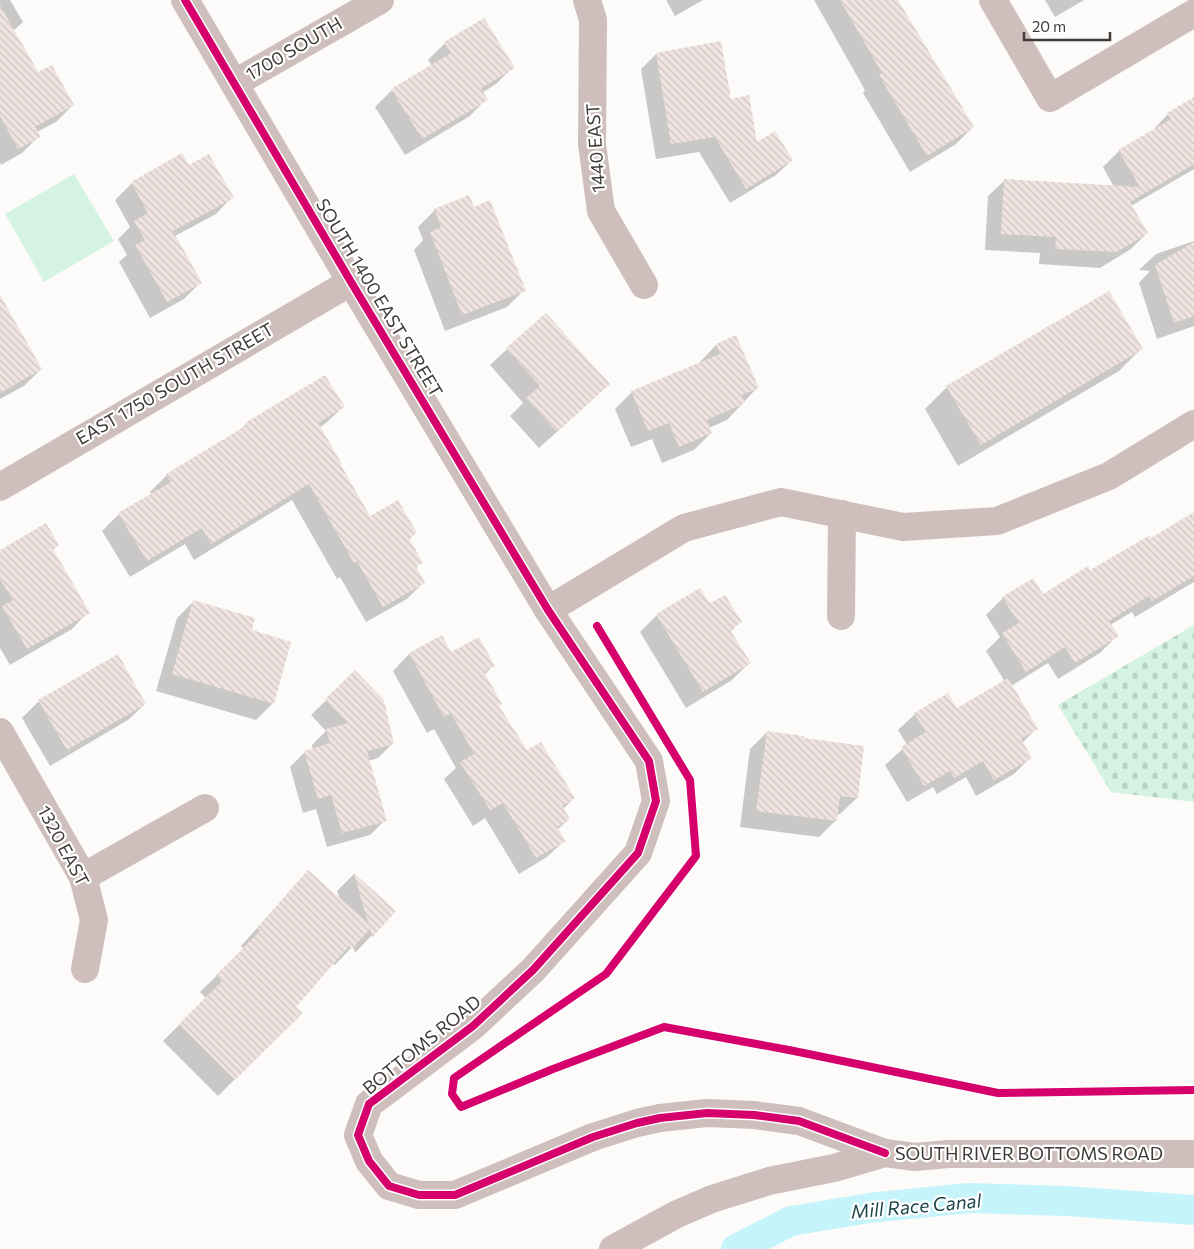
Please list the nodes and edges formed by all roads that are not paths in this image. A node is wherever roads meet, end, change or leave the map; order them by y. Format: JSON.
{"nodes":[{"id":1,"x":185,"y":0,"type":"edge"},
{"id":2,"x":380,"y":0,"type":"edge"},
{"id":3,"x":587,"y":0,"type":"edge"},
{"id":4,"x":993,"y":0,"type":"edge"},
{"id":5,"x":1194,"y":12,"type":"edge"},
{"id":6,"x":235,"y":83,"type":"junction"},
{"id":7,"x":351,"y":282,"type":"junction"},
{"id":8,"x":644,"y":285,"type":"dead end"},
{"id":9,"x":1194,"y":424,"type":"edge"},
{"id":10,"x":0,"y":487,"type":"edge"},
{"id":11,"x":842,"y":514,"type":"junction"},
{"id":12,"x":548,"y":610,"type":"junction"},
{"id":13,"x":841,"y":616,"type":"dead end"},
{"id":14,"x":0,"y":732,"type":"edge"},
{"id":15,"x":206,"y":808,"type":"dead end"},
{"id":16,"x":83,"y":877,"type":"junction"},
{"id":17,"x":85,"y":969,"type":"dead end"},
{"id":18,"x":885,"y":1153,"type":"junction"},
{"id":19,"x":1194,"y":1154,"type":"edge"},
{"id":20,"x":613,"y":1249,"type":"edge"}],
"edges":[{"from":1,"to":6,"type":"street","name":"SOUTH 1400 EAST STREET"},
{"from":2,"to":6,"type":"street","name":"1700 SOUTH"},
{"from":3,"to":8,"type":"street","name":"1440 EAST"},
{"from":4,"to":5,"type":"street"},
{"from":6,"to":7,"type":"street","name":"SOUTH 1400 EAST STREET"},
{"from":7,"to":10,"type":"street","name":"EAST 1750 SOUTH STREET"},
{"from":7,"to":12,"type":"street","name":"SOUTH 1400 EAST STREET"},
{"from":9,"to":11,"type":"street"},
{"from":11,"to":12,"type":"street"},
{"from":11,"to":13,"type":"street"},
{"from":12,"to":18,"type":"street","name":"BOTTOMS ROAD"},
{"from":14,"to":16,"type":"street","name":"1320 EAST"},
{"from":15,"to":16,"type":"street"},
{"from":16,"to":17,"type":"street","name":"1320 EAST"},
{"from":18,"to":19,"type":"street","name":"SOUTH RIVER BOTTOMS ROAD"},
{"from":18,"to":20,"type":"street","name":"SOUTH RIVER BOTTOMS ROAD"}]}
